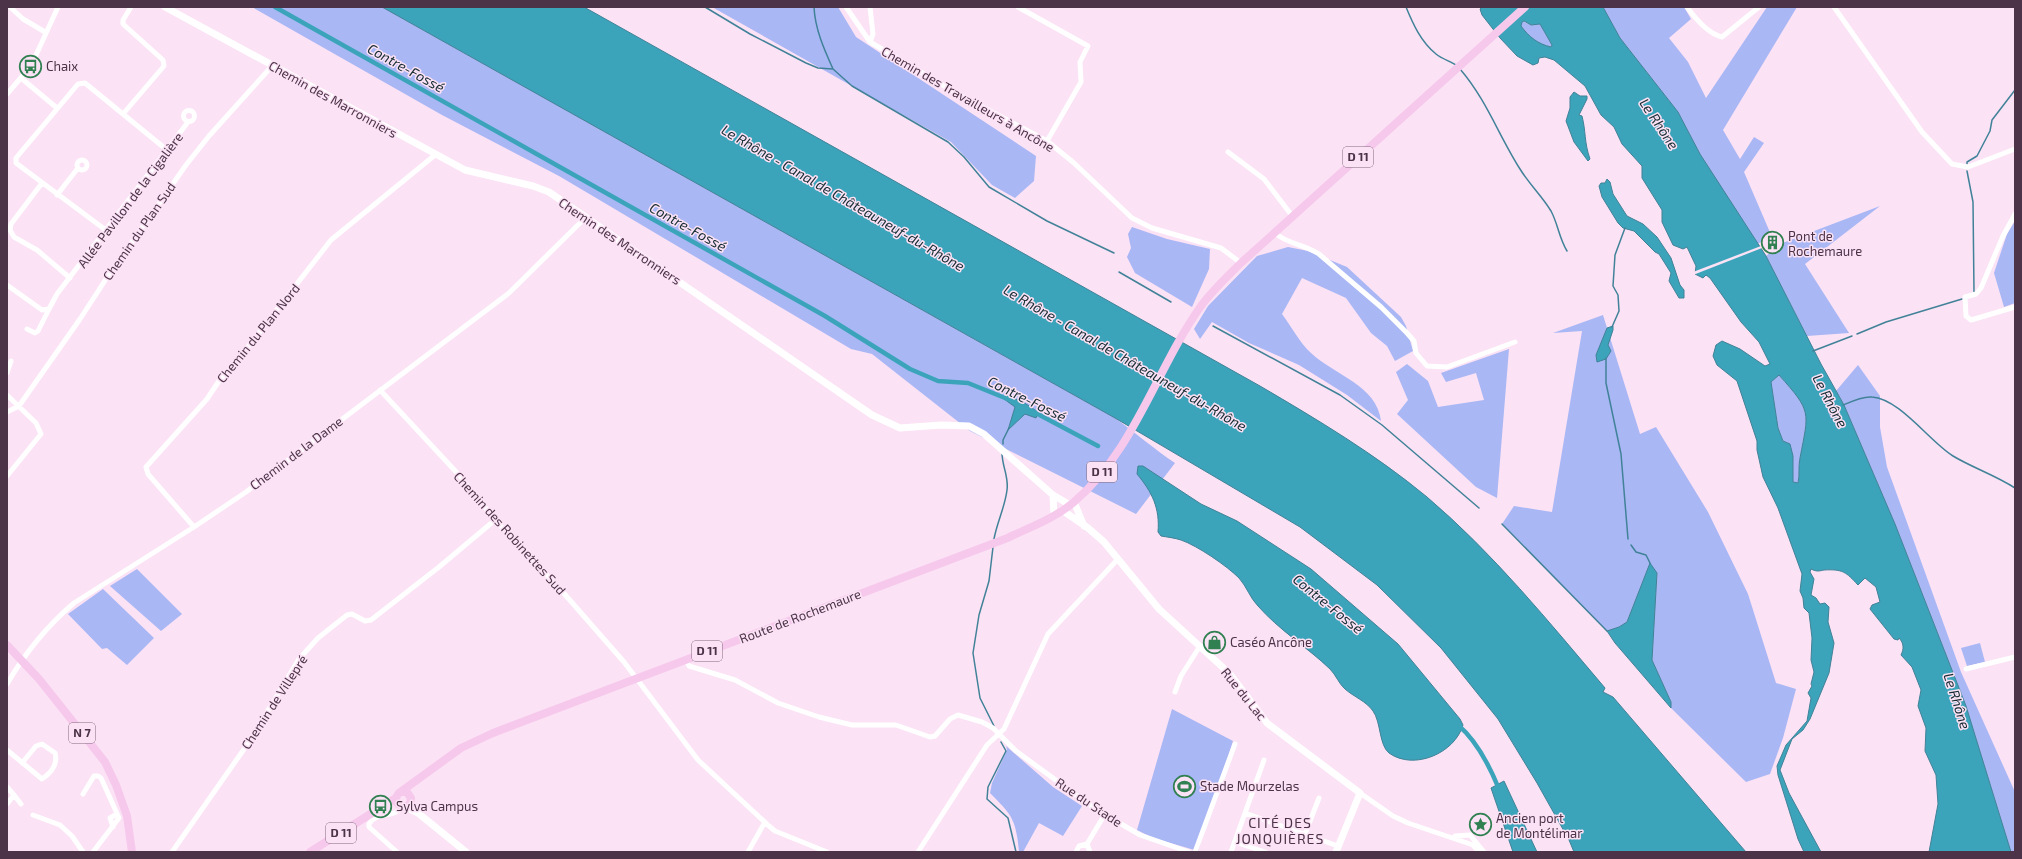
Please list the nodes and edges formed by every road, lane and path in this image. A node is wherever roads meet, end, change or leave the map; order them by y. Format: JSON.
{"nodes":[{"id":1,"x":10,"y":7,"type":"edge"},
{"id":2,"x":58,"y":7,"type":"edge"},
{"id":3,"x":130,"y":7,"type":"edge"},
{"id":4,"x":165,"y":7,"type":"edge"},
{"id":5,"x":846,"y":7,"type":"edge"},
{"id":6,"x":870,"y":7,"type":"edge"},
{"id":7,"x":1018,"y":7,"type":"edge"},
{"id":8,"x":1525,"y":7,"type":"edge"},
{"id":9,"x":1687,"y":7,"type":"edge"},
{"id":10,"x":1759,"y":7,"type":"edge"},
{"id":11,"x":1834,"y":7,"type":"edge"},
{"id":12,"x":45,"y":32,"type":"junction"},
{"id":13,"x":870,"y":42,"type":"junction"},
{"id":14,"x":272,"y":66,"type":"junction"},
{"id":15,"x":21,"y":78,"type":"junction"},
{"id":16,"x":7,"y":94,"type":"edge"},
{"id":17,"x":56,"y":108,"type":"junction"},
{"id":18,"x":123,"y":114,"type":"junction"},
{"id":19,"x":188,"y":122,"type":"dead end"},
{"id":20,"x":1047,"y":141,"type":"junction"},
{"id":21,"x":2015,"y":149,"type":"edge"},
{"id":22,"x":167,"y":150,"type":"junction"},
{"id":23,"x":1228,"y":152,"type":"dead end"},
{"id":24,"x":435,"y":155,"type":"junction"},
{"id":25,"x":78,"y":168,"type":"dead end"},
{"id":26,"x":42,"y":183,"type":"junction"},
{"id":27,"x":57,"y":195,"type":"junction"},
{"id":28,"x":2015,"y":214,"type":"edge"},
{"id":29,"x":586,"y":217,"type":"junction"},
{"id":30,"x":1293,"y":217,"type":"junction"},
{"id":31,"x":107,"y":231,"type":"junction"},
{"id":32,"x":1275,"y":233,"type":"junction"},
{"id":33,"x":1241,"y":263,"type":"junction"},
{"id":34,"x":70,"y":278,"type":"junction"},
{"id":35,"x":7,"y":285,"type":"edge"},
{"id":36,"x":2015,"y":307,"type":"edge"},
{"id":37,"x":49,"y":309,"type":"junction"},
{"id":38,"x":27,"y":329,"type":"dead end"},
{"id":39,"x":1515,"y":342,"type":"dead end"},
{"id":40,"x":11,"y":361,"type":"dead end"},
{"id":41,"x":7,"y":373,"type":"edge"},
{"id":42,"x":380,"y":390,"type":"junction"},
{"id":43,"x":7,"y":395,"type":"edge"},
{"id":44,"x":19,"y":406,"type":"junction"},
{"id":45,"x":9,"y":411,"type":"edge"},
{"id":46,"x":7,"y":476,"type":"edge"},
{"id":47,"x":1053,"y":495,"type":"junction"},
{"id":48,"x":1072,"y":503,"type":"junction"},
{"id":49,"x":1058,"y":512,"type":"junction"},
{"id":50,"x":495,"y":520,"type":"junction"},
{"id":51,"x":1085,"y":526,"type":"junction"},
{"id":52,"x":194,"y":527,"type":"junction"},
{"id":53,"x":1118,"y":559,"type":"junction"},
{"id":54,"x":7,"y":645,"type":"edge"},
{"id":55,"x":1200,"y":646,"type":"junction"},
{"id":56,"x":2015,"y":657,"type":"edge"},
{"id":57,"x":21,"y":659,"type":"junction"},
{"id":58,"x":686,"y":660,"type":"junction"},
{"id":59,"x":1966,"y":668,"type":"dead end"},
{"id":60,"x":637,"y":678,"type":"junction"},
{"id":61,"x":7,"y":684,"type":"edge"},
{"id":62,"x":1175,"y":692,"type":"dead end"},
{"id":63,"x":999,"y":735,"type":"junction"},
{"id":64,"x":1235,"y":744,"type":"dead end"},
{"id":65,"x":7,"y":750,"type":"edge"},
{"id":66,"x":1264,"y":760,"type":"dead end"},
{"id":67,"x":22,"y":763,"type":"junction"},
{"id":68,"x":429,"y":770,"type":"junction"},
{"id":69,"x":7,"y":787,"type":"edge"},
{"id":70,"x":83,"y":794,"type":"dead end"},
{"id":71,"x":1360,"y":794,"type":"junction"},
{"id":72,"x":14,"y":795,"type":"junction"},
{"id":73,"x":1319,"y":798,"type":"dead end"},
{"id":74,"x":404,"y":803,"type":"junction"},
{"id":75,"x":7,"y":804,"type":"edge"},
{"id":76,"x":21,"y":804,"type":"dead end"},
{"id":77,"x":1245,"y":813,"type":"junction"},
{"id":78,"x":1105,"y":814,"type":"junction"},
{"id":79,"x":33,"y":816,"type":"dead end"},
{"id":80,"x":127,"y":816,"type":"junction"},
{"id":81,"x":766,"y":822,"type":"junction"},
{"id":82,"x":1305,"y":834,"type":"junction"},
{"id":83,"x":1452,"y":836,"type":"junction"},
{"id":84,"x":1234,"y":842,"type":"junction"},
{"id":85,"x":1087,"y":844,"type":"junction"},
{"id":86,"x":1337,"y":849,"type":"edge"},
{"id":87,"x":83,"y":852,"type":"edge"},
{"id":88,"x":93,"y":852,"type":"edge"},
{"id":89,"x":127,"y":852,"type":"edge"},
{"id":90,"x":132,"y":852,"type":"edge"},
{"id":91,"x":172,"y":852,"type":"edge"},
{"id":92,"x":310,"y":852,"type":"edge"},
{"id":93,"x":397,"y":852,"type":"edge"},
{"id":94,"x":466,"y":852,"type":"edge"},
{"id":95,"x":748,"y":852,"type":"edge"},
{"id":96,"x":827,"y":852,"type":"edge"},
{"id":97,"x":918,"y":852,"type":"edge"},
{"id":98,"x":1076,"y":852,"type":"edge"},
{"id":99,"x":1090,"y":852,"type":"edge"},
{"id":100,"x":1188,"y":852,"type":"edge"},
{"id":101,"x":1195,"y":852,"type":"edge"},
{"id":102,"x":1231,"y":852,"type":"edge"},
{"id":103,"x":1265,"y":852,"type":"edge"},
{"id":104,"x":1479,"y":852,"type":"edge"},
{"id":105,"x":1484,"y":852,"type":"edge"}],
"edges":[{"from":1,"to":12,"type":"street"},
{"from":2,"to":12,"type":"street"},
{"from":3,"to":18,"type":"street"},
{"from":4,"to":14,"type":"street","name":"Chemin des Marronniers"},
{"from":5,"to":13,"type":"street","name":"Chemin des Travailleurs à Ancône"},
{"from":6,"to":13,"type":"street"},
{"from":7,"to":20,"type":"street"},
{"from":8,"to":30,"type":"main road","number":"D 11"},
{"from":9,"to":10,"type":"street"},
{"from":11,"to":21,"type":"street"},
{"from":12,"to":15,"type":"street"},
{"from":13,"to":20,"type":"street","name":"Chemin des Travailleurs à Ancône"},
{"from":14,"to":24,"type":"street","name":"Chemin des Marronniers"},
{"from":14,"to":44,"type":"street","name":"Chemin du Plan Sud"},
{"from":15,"to":16,"type":"street"},
{"from":15,"to":17,"type":"street"},
{"from":17,"to":18,"type":"street"},
{"from":17,"to":26,"type":"street"},
{"from":18,"to":22,"type":"street"},
{"from":19,"to":22,"type":"street","name":"Allée Pavillon de la Cigalière"},
{"from":20,"to":33,"type":"street","name":"Chemin des Travailleurs à Ancône"},
{"from":22,"to":31,"type":"street","name":"Allée Pavillon de la Cigalière"},
{"from":23,"to":30,"type":"street"},
{"from":24,"to":29,"type":"street","name":"Chemin des Marronniers"},
{"from":24,"to":52,"type":"street","name":"Chemin du Plan Nord"},
{"from":25,"to":27,"type":"street"},
{"from":26,"to":27,"type":"street"},
{"from":26,"to":34,"type":"street"},
{"from":27,"to":31,"type":"street"},
{"from":28,"to":36,"type":"street"},
{"from":29,"to":42,"type":"street","name":"Chemin de la Dame"},
{"from":29,"to":47,"type":"street","name":"Chemin des Marronniers"},
{"from":30,"to":32,"type":"main road","number":"D 11"},
{"from":31,"to":34,"type":"street","name":"Allée Pavillon de la Cigalière"},
{"from":32,"to":33,"type":"main road","number":"D 11"},
{"from":32,"to":39,"type":"street"},
{"from":33,"to":48,"type":"main road","name":"Route de Rochemaure","number":"D 11"},
{"from":34,"to":37,"type":"street","name":"Allée Pavillon de la Cigalière"},
{"from":35,"to":37,"type":"street"},
{"from":37,"to":38,"type":"street","name":"Allée Pavillon de la Cigalière"},
{"from":40,"to":41,"type":"street"},
{"from":42,"to":50,"type":"street","name":"Chemin des Robinettes Sud"},
{"from":42,"to":52,"type":"street","name":"Chemin de la Dame"},
{"from":43,"to":44,"type":"street"},
{"from":44,"to":45,"type":"street","name":"Chemin du Plan Sud"},
{"from":44,"to":46,"type":"street"},
{"from":47,"to":48,"type":"street","name":"Chemin des Marronniers"},
{"from":47,"to":49,"type":"street"},
{"from":48,"to":49,"type":"main road","name":"Route de Rochemaure","number":"D 11"},
{"from":48,"to":51,"type":"street"},
{"from":49,"to":51,"type":"street","name":"Rue du Lac"},
{"from":49,"to":58,"type":"main road","name":"Route de Rochemaure","number":"D 11"},
{"from":50,"to":60,"type":"street","name":"Chemin des Robinettes Sud"},
{"from":50,"to":91,"type":"street","name":"Chemin de Villepré"},
{"from":51,"to":53,"type":"street","name":"Rue du Lac"},
{"from":52,"to":57,"type":"street","name":"Chemin de la Dame"},
{"from":53,"to":55,"type":"street","name":"Rue du Lac"},
{"from":53,"to":63,"type":"street"},
{"from":54,"to":57,"type":"main road","number":"N 7"},
{"from":55,"to":62,"type":"street"},
{"from":55,"to":71,"type":"street","name":"Rue du Lac"},
{"from":56,"to":59,"type":"street"},
{"from":57,"to":61,"type":"street","name":"Chemin de la Dame"},
{"from":57,"to":80,"type":"main road","number":"N 7"},
{"from":58,"to":60,"type":"main road","name":"Route de Rochemaure","number":"D 11"},
{"from":58,"to":63,"type":"street","name":"Rue du Stade"},
{"from":60,"to":68,"type":"main road","name":"Route de Rochemaure","number":"D 11"},
{"from":60,"to":81,"type":"street","name":"Chemin des Robinettes Sud"},
{"from":63,"to":78,"type":"street","name":"Rue du Stade"},
{"from":63,"to":97,"type":"street"},
{"from":64,"to":101,"type":"street"},
{"from":65,"to":67,"type":"street"},
{"from":66,"to":77,"type":"street"},
{"from":67,"to":67,"type":"street"},
{"from":68,"to":74,"type":"main road","name":"Route de Rochemaure","number":"D 11"},
{"from":68,"to":74,"type":"main road","name":"Route de Rochemaure","number":"D 11"},
{"from":69,"to":72,"type":"street"},
{"from":70,"to":88,"type":"street"},
{"from":71,"to":83,"type":"street","name":"Rue du Lac"},
{"from":71,"to":86,"type":"street"},
{"from":72,"to":75,"type":"street"},
{"from":72,"to":76,"type":"street"},
{"from":73,"to":82,"type":"street"},
{"from":74,"to":92,"type":"main road","number":"D 11"},
{"from":74,"to":93,"type":"street"},
{"from":74,"to":94,"type":"street"},
{"from":77,"to":82,"type":"street"},
{"from":77,"to":84,"type":"street"},
{"from":78,"to":85,"type":"street"},
{"from":78,"to":100,"type":"street","name":"Rue du Stade"},
{"from":79,"to":87,"type":"street"},
{"from":80,"to":89,"type":"main road","number":"N 7"},
{"from":80,"to":90,"type":"main road","number":"N 7"},
{"from":81,"to":95,"type":"street"},
{"from":81,"to":96,"type":"street","name":"Chemin des Robinettes Sud"},
{"from":82,"to":86,"type":"street"},
{"from":83,"to":104,"type":"street"},
{"from":83,"to":105,"type":"street"},
{"from":84,"to":102,"type":"street"},
{"from":84,"to":103,"type":"street"},
{"from":85,"to":98,"type":"street"},
{"from":85,"to":99,"type":"street"}]}
